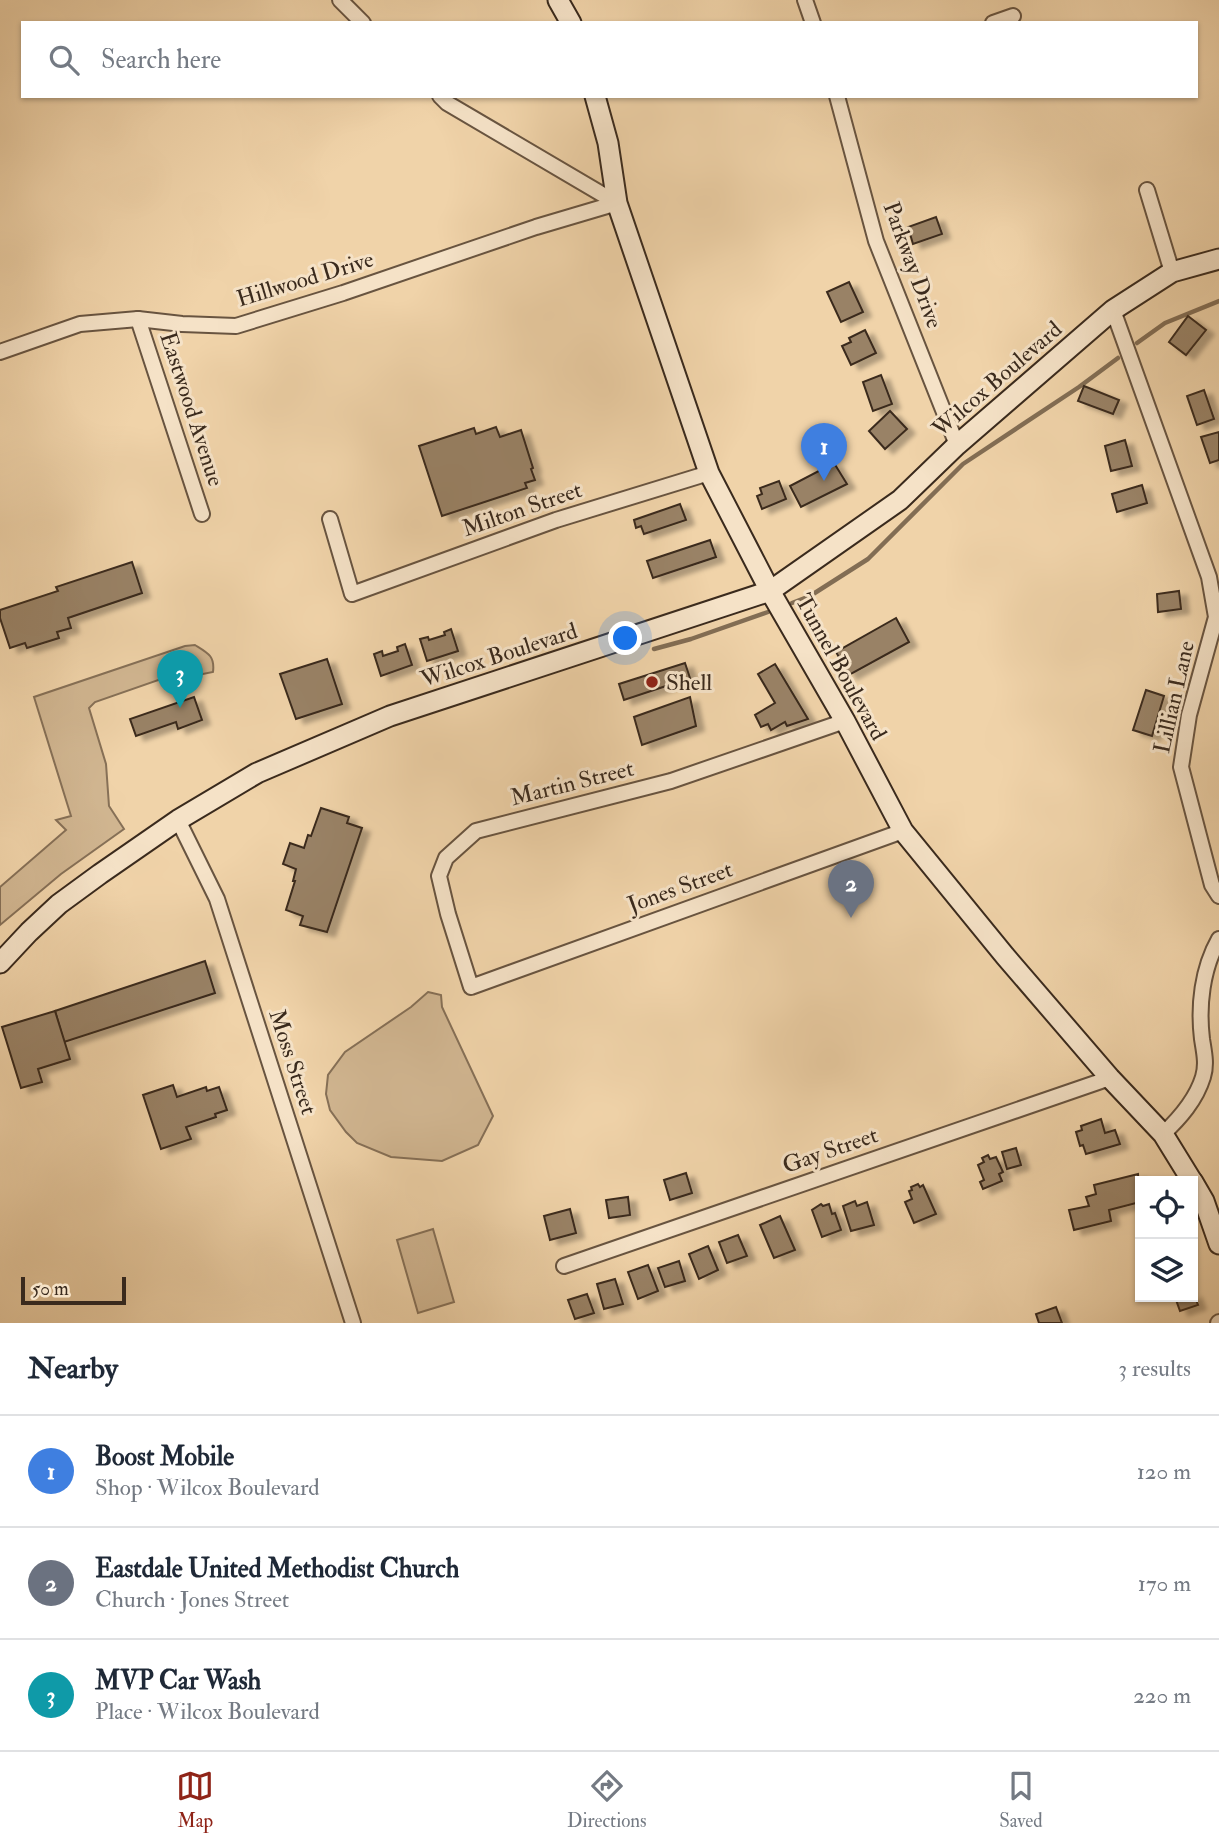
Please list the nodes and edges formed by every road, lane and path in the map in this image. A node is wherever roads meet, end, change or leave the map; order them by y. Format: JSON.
{"nodes":[{"id":1,"x":340,"y":0,"type":"edge"},
{"id":2,"x":558,"y":0,"type":"edge"},
{"id":3,"x":805,"y":0,"type":"edge"},
{"id":4,"x":1013,"y":16,"type":"dead end"},
{"id":5,"x":361,"y":21,"type":"edge"},
{"id":6,"x":569,"y":21,"type":"edge"},
{"id":7,"x":812,"y":21,"type":"edge"},
{"id":8,"x":999,"y":21,"type":"edge"},
{"id":9,"x":442,"y":98,"type":"edge"},
{"id":10,"x":596,"y":98,"type":"edge"},
{"id":11,"x":838,"y":98,"type":"edge"},
{"id":12,"x":1147,"y":190,"type":"dead end"},
{"id":13,"x":617,"y":203,"type":"junction"},
{"id":14,"x":1219,"y":259,"type":"edge"},
{"id":15,"x":1172,"y":272,"type":"junction"},
{"id":16,"x":1114,"y":310,"type":"junction"},
{"id":17,"x":138,"y":318,"type":"junction"},
{"id":18,"x":0,"y":352,"type":"edge"},
{"id":19,"x":957,"y":445,"type":"junction"},
{"id":20,"x":709,"y":473,"type":"junction"},
{"id":21,"x":202,"y":514,"type":"dead end"},
{"id":22,"x":330,"y":519,"type":"dead end"},
{"id":23,"x":770,"y":591,"type":"junction"},
{"id":24,"x":845,"y":721,"type":"junction"},
{"id":25,"x":178,"y":820,"type":"junction"},
{"id":26,"x":903,"y":831,"type":"junction"},
{"id":27,"x":1219,"y":896,"type":"edge"},
{"id":28,"x":1219,"y":939,"type":"edge"},
{"id":29,"x":0,"y":963,"type":"edge"},
{"id":30,"x":471,"y":986,"type":"joint"},
{"id":31,"x":1110,"y":1078,"type":"junction"},
{"id":32,"x":1163,"y":1134,"type":"junction"},
{"id":33,"x":1189,"y":1176,"type":"edge"},
{"id":34,"x":1198,"y":1191,"type":"edge"},
{"id":35,"x":1219,"y":1244,"type":"edge"},
{"id":36,"x":564,"y":1266,"type":"dead end"},
{"id":37,"x":354,"y":1323,"type":"edge"}],
"edges":[{"from":1,"to":5,"type":"street"},
{"from":2,"to":6,"type":"main road"},
{"from":3,"to":7,"type":"street"},
{"from":4,"to":8,"type":"street"},
{"from":9,"to":13,"type":"street"},
{"from":10,"to":13,"type":"main road","name":"Tunnel Boulevard"},
{"from":11,"to":19,"type":"street","name":"Parkway Drive"},
{"from":12,"to":15,"type":"street"},
{"from":13,"to":17,"type":"street","name":"Hillwood Drive"},
{"from":13,"to":20,"type":"main road","name":"Tunnel Boulevard"},
{"from":14,"to":15,"type":"main road","name":"Wilcox Boulevard"},
{"from":15,"to":16,"type":"main road","name":"Wilcox Boulevard"},
{"from":16,"to":19,"type":"main road","name":"Wilcox Boulevard"},
{"from":16,"to":27,"type":"street","name":"Lillian Lane"},
{"from":17,"to":18,"type":"street","name":"Hillwood Drive"},
{"from":17,"to":21,"type":"street","name":"Eastwood Avenue"},
{"from":19,"to":23,"type":"main road","name":"Wilcox Boulevard"},
{"from":20,"to":22,"type":"street","name":"Milton Street"},
{"from":20,"to":23,"type":"main road","name":"Tunnel Boulevard"},
{"from":23,"to":24,"type":"main road","name":"Tunnel Boulevard"},
{"from":23,"to":25,"type":"main road","name":"Wilcox Boulevard"},
{"from":24,"to":26,"type":"main road","name":"Tunnel Boulevard"},
{"from":24,"to":30,"type":"street","name":"Martin Street"},
{"from":25,"to":29,"type":"main road","name":"Wilcox Boulevard"},
{"from":25,"to":37,"type":"street","name":"Moss Street"},
{"from":26,"to":30,"type":"street","name":"Jones Street"},
{"from":26,"to":31,"type":"main road","name":"Tunnel Boulevard"},
{"from":28,"to":32,"type":"street"},
{"from":31,"to":32,"type":"main road","name":"Tunnel Boulevard"},
{"from":31,"to":36,"type":"street","name":"Gay Street"},
{"from":32,"to":33,"type":"main road","name":"Tunnel Boulevard"},
{"from":34,"to":35,"type":"main road","name":"Tunnel Boulevard"}]}
